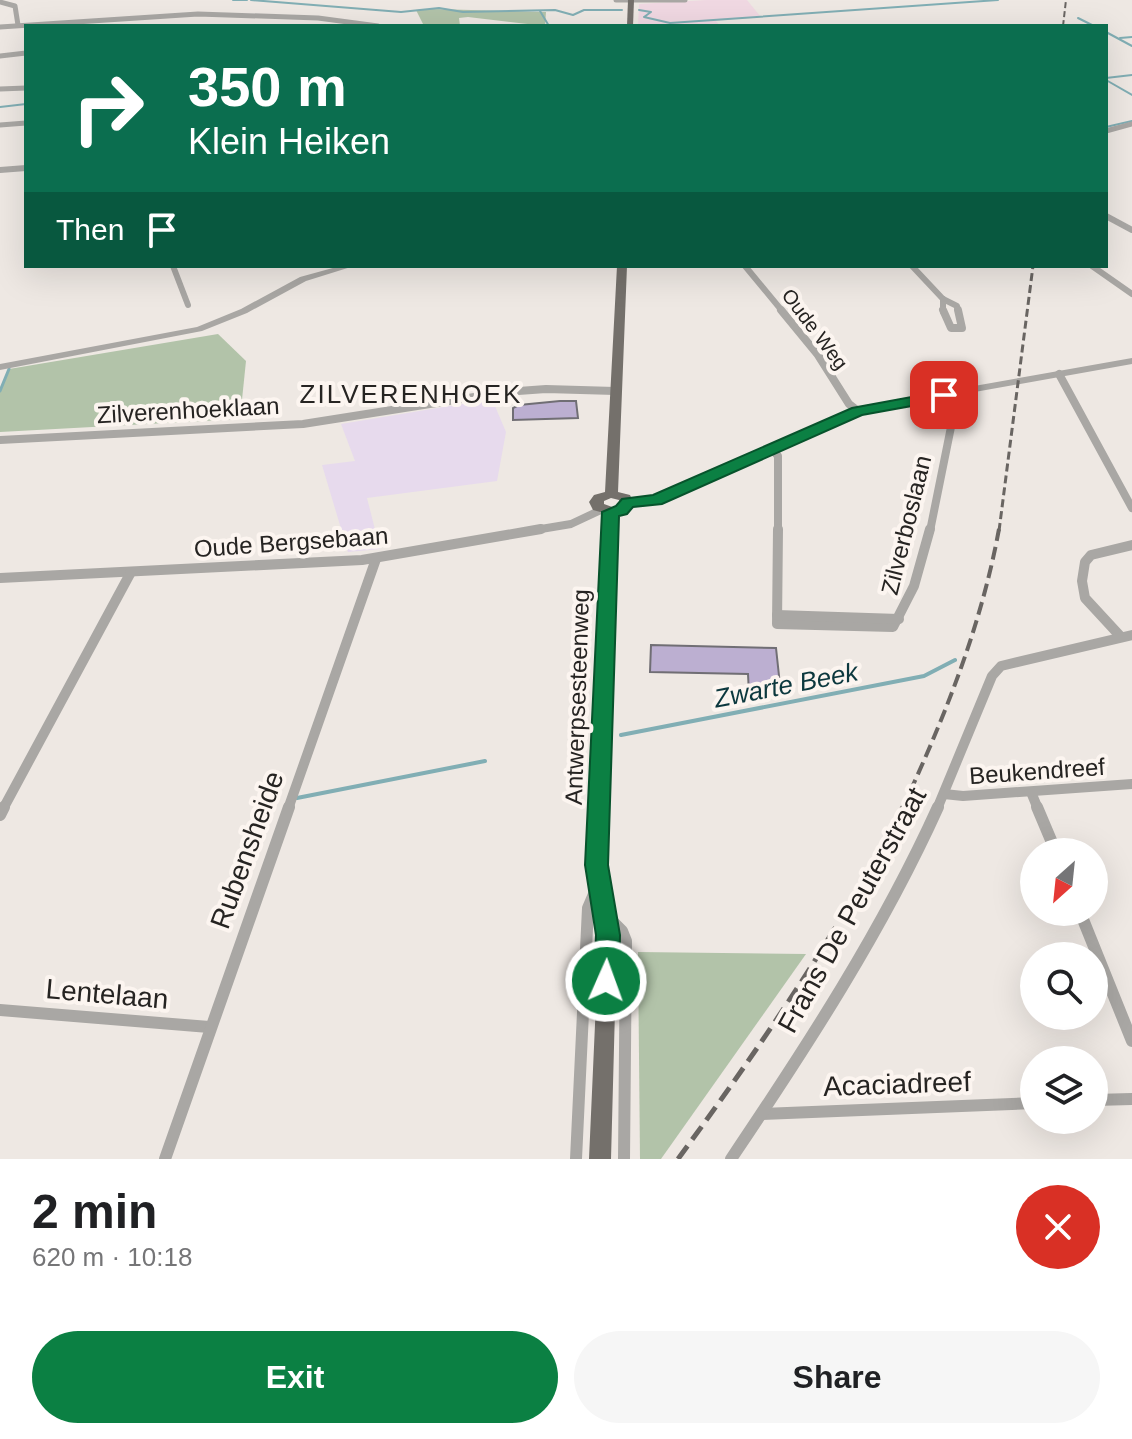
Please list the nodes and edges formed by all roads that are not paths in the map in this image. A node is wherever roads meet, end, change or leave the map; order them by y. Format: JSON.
{"nodes":[{"id":1,"x":616,"y":0,"type":"edge"},
{"id":2,"x":685,"y":0,"type":"edge"},
{"id":3,"x":0,"y":2,"type":"edge"},
{"id":4,"x":170,"y":2,"type":"edge"},
{"id":5,"x":630,"y":4,"type":"edge"},
{"id":6,"x":169,"y":15,"type":"junction"},
{"id":7,"x":33,"y":24,"type":"edge"},
{"id":8,"x":363,"y":24,"type":"edge"},
{"id":9,"x":18,"y":25,"type":"junction"},
{"id":10,"x":24,"y":25,"type":"edge"},
{"id":11,"x":0,"y":27,"type":"edge"},
{"id":12,"x":24,"y":53,"type":"edge"},
{"id":13,"x":0,"y":56,"type":"edge"},
{"id":14,"x":24,"y":88,"type":"edge"},
{"id":15,"x":0,"y":89,"type":"edge"},
{"id":16,"x":24,"y":123,"type":"edge"},
{"id":17,"x":0,"y":125,"type":"edge"},
{"id":18,"x":1130,"y":126,"type":"edge"},
{"id":19,"x":1108,"y":131,"type":"edge"},
{"id":20,"x":24,"y":168,"type":"edge"},
{"id":21,"x":0,"y":170,"type":"edge"},
{"id":22,"x":1108,"y":217,"type":"edge"},
{"id":23,"x":1132,"y":228,"type":"edge"},
{"id":24,"x":174,"y":268,"type":"edge"},
{"id":25,"x":343,"y":268,"type":"edge"},
{"id":26,"x":622,"y":268,"type":"edge"},
{"id":27,"x":747,"y":268,"type":"edge"},
{"id":28,"x":914,"y":268,"type":"edge"},
{"id":29,"x":1095,"y":268,"type":"edge"},
{"id":30,"x":1132,"y":294,"type":"edge"},
{"id":31,"x":943,"y":299,"type":"dead end"},
{"id":32,"x":188,"y":305,"type":"dead end"},
{"id":33,"x":1132,"y":361,"type":"edge"},
{"id":34,"x":0,"y":367,"type":"edge"},
{"id":35,"x":1059,"y":374,"type":"junction"},
{"id":36,"x":615,"y":391,"type":"junction"},
{"id":37,"x":935,"y":397,"type":"junction"},
{"id":38,"x":858,"y":411,"type":"junction"},
{"id":39,"x":0,"y":440,"type":"edge"},
{"id":40,"x":771,"y":448,"type":"junction"},
{"id":41,"x":611,"y":494,"type":"junction"},
{"id":42,"x":628,"y":503,"type":"junction"},
{"id":43,"x":1132,"y":508,"type":"edge"},
{"id":44,"x":606,"y":511,"type":"junction"},
{"id":45,"x":581,"y":521,"type":"junction"},
{"id":46,"x":610,"y":530,"type":"junction"},
{"id":47,"x":1132,"y":545,"type":"edge"},
{"id":48,"x":376,"y":559,"type":"junction"},
{"id":49,"x":131,"y":572,"type":"junction"},
{"id":50,"x":0,"y":578,"type":"edge"},
{"id":51,"x":1127,"y":636,"type":"edge"},
{"id":52,"x":1132,"y":784,"type":"edge"},
{"id":53,"x":1031,"y":792,"type":"junction"},
{"id":54,"x":944,"y":794,"type":"junction"},
{"id":55,"x":0,"y":815,"type":"edge"},
{"id":56,"x":1050,"y":838,"type":"edge"},
{"id":57,"x":598,"y":884,"type":"junction"},
{"id":58,"x":603,"y":912,"type":"junction"},
{"id":59,"x":1086,"y":926,"type":"edge"},
{"id":60,"x":0,"y":1010,"type":"edge"},
{"id":61,"x":209,"y":1027,"type":"junction"},
{"id":62,"x":1132,"y":1041,"type":"edge"},
{"id":63,"x":1132,"y":1099,"type":"edge"},
{"id":64,"x":1108,"y":1100,"type":"edge"},
{"id":65,"x":1020,"y":1104,"type":"edge"},
{"id":66,"x":762,"y":1114,"type":"junction"},
{"id":67,"x":165,"y":1159,"type":"edge"},
{"id":68,"x":576,"y":1159,"type":"edge"},
{"id":69,"x":600,"y":1159,"type":"edge"},
{"id":70,"x":624,"y":1159,"type":"edge"},
{"id":71,"x":731,"y":1159,"type":"edge"}],
"edges":[{"from":1,"to":5,"type":"street"},
{"from":2,"to":5,"type":"street"},
{"from":3,"to":9,"type":"street"},
{"from":4,"to":6,"type":"street"},
{"from":6,"to":7,"type":"street"},
{"from":6,"to":8,"type":"street"},
{"from":9,"to":10,"type":"street"},
{"from":9,"to":11,"type":"street"},
{"from":12,"to":13,"type":"street"},
{"from":14,"to":15,"type":"street"},
{"from":16,"to":17,"type":"street"},
{"from":18,"to":19,"type":"street"},
{"from":20,"to":21,"type":"street"},
{"from":22,"to":23,"type":"street"},
{"from":24,"to":32,"type":"street"},
{"from":25,"to":34,"type":"street"},
{"from":26,"to":36,"type":"main road"},
{"from":27,"to":38,"type":"street","name":"Oude Weg"},
{"from":28,"to":31,"type":"street"},
{"from":29,"to":30,"type":"street"},
{"from":33,"to":35,"type":"street"},
{"from":35,"to":37,"type":"street"},
{"from":35,"to":43,"type":"street"},
{"from":36,"to":39,"type":"street","name":"Zilverenhoeklaan"},
{"from":36,"to":41,"type":"main road"},
{"from":37,"to":38,"type":"street"},
{"from":37,"to":40,"type":"street","name":"Zilverboslaan"},
{"from":38,"to":40,"type":"street"},
{"from":40,"to":42,"type":"street"},
{"from":41,"to":42,"type":"main road"},
{"from":41,"to":44,"type":"main road"},
{"from":42,"to":44,"type":"main road"},
{"from":44,"to":45,"type":"street","name":"Oude Bergsebaan"},
{"from":44,"to":46,"type":"main road","name":"Antwerpsesteenweg"},
{"from":45,"to":46,"type":"street","name":"Oude Bergsebaan"},
{"from":45,"to":48,"type":"street","name":"Oude Bergsebaan"},
{"from":46,"to":57,"type":"main road","name":"Antwerpsesteenweg"},
{"from":47,"to":51,"type":"street"},
{"from":48,"to":49,"type":"street","name":"Oude Bergsebaan"},
{"from":48,"to":61,"type":"street","name":"Rubensheide"},
{"from":49,"to":50,"type":"street","name":"Oude Bergsebaan"},
{"from":49,"to":55,"type":"street"},
{"from":51,"to":54,"type":"street","name":"Frans De Peuterstraat"},
{"from":52,"to":53,"type":"street","name":"Beukendreef"},
{"from":53,"to":54,"type":"street","name":"Beukendreef"},
{"from":53,"to":56,"type":"street"},
{"from":54,"to":66,"type":"street","name":"Frans De Peuterstraat"},
{"from":57,"to":58,"type":"main road","name":"Antwerpsesteenweg"},
{"from":57,"to":68,"type":"street","name":"Antwerpsesteenweg"},
{"from":58,"to":69,"type":"main road","name":"Antwerpsesteenweg"},
{"from":58,"to":70,"type":"street","name":"Antwerpsesteenweg"},
{"from":59,"to":62,"type":"street"},
{"from":60,"to":61,"type":"street","name":"Lentelaan"},
{"from":61,"to":67,"type":"street","name":"Rubensheide"},
{"from":63,"to":64,"type":"street"},
{"from":65,"to":66,"type":"street","name":"Acaciadreef"},
{"from":66,"to":71,"type":"street","name":"Frans De Peuterstraat"}]}
